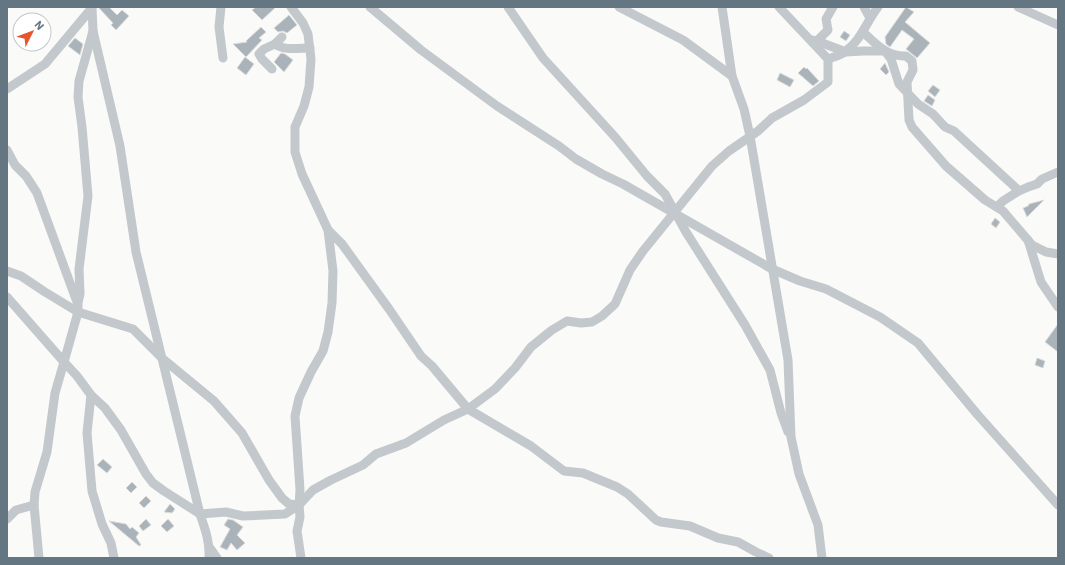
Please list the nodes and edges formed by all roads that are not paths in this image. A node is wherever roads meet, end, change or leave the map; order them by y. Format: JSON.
{"nodes":[{"id":1,"x":221,"y":7,"type":"edge"},
{"id":2,"x":291,"y":7,"type":"edge"},
{"id":3,"x":370,"y":7,"type":"edge"},
{"id":4,"x":508,"y":7,"type":"edge"},
{"id":5,"x":619,"y":7,"type":"edge"},
{"id":6,"x":722,"y":7,"type":"edge"},
{"id":7,"x":778,"y":7,"type":"edge"},
{"id":8,"x":833,"y":7,"type":"edge"},
{"id":9,"x":864,"y":7,"type":"edge"},
{"id":10,"x":878,"y":7,"type":"edge"},
{"id":11,"x":1018,"y":7,"type":"edge"},
{"id":12,"x":92,"y":8,"type":"edge"},
{"id":13,"x":870,"y":18,"type":"junction"},
{"id":14,"x":1058,"y":25,"type":"edge"},
{"id":15,"x":93,"y":31,"type":"junction"},
{"id":16,"x":863,"y":32,"type":"junction"},
{"id":17,"x":282,"y":37,"type":"dead end"},
{"id":18,"x":814,"y":40,"type":"junction"},
{"id":19,"x":272,"y":45,"type":"junction"},
{"id":20,"x":310,"y":48,"type":"junction"},
{"id":21,"x":885,"y":51,"type":"junction"},
{"id":22,"x":846,"y":52,"type":"junction"},
{"id":23,"x":252,"y":56,"type":"dead end"},
{"id":24,"x":223,"y":58,"type":"dead end"},
{"id":25,"x":828,"y":59,"type":"junction"},
{"id":26,"x":272,"y":69,"type":"dead end"},
{"id":27,"x":732,"y":76,"type":"junction"},
{"id":28,"x":7,"y":89,"type":"edge"},
{"id":29,"x":908,"y":94,"type":"junction"},
{"id":30,"x":750,"y":136,"type":"junction"},
{"id":31,"x":7,"y":150,"type":"edge"},
{"id":32,"x":1058,"y":172,"type":"edge"},
{"id":33,"x":1017,"y":192,"type":"junction"},
{"id":34,"x":997,"y":206,"type":"junction"},
{"id":35,"x":675,"y":213,"type":"junction"},
{"id":36,"x":328,"y":230,"type":"junction"},
{"id":37,"x":1027,"y":238,"type":"junction"},
{"id":38,"x":1058,"y":254,"type":"edge"},
{"id":39,"x":772,"y":269,"type":"junction"},
{"id":40,"x":7,"y":271,"type":"edge"},
{"id":41,"x":7,"y":297,"type":"edge"},
{"id":42,"x":1058,"y":307,"type":"edge"},
{"id":43,"x":78,"y":308,"type":"junction"},
{"id":44,"x":163,"y":359,"type":"junction"},
{"id":45,"x":64,"y":362,"type":"junction"},
{"id":46,"x":91,"y":395,"type":"junction"},
{"id":47,"x":468,"y":409,"type":"junction"},
{"id":48,"x":791,"y":437,"type":"junction"},
{"id":49,"x":299,"y":504,"type":"junction"},
{"id":50,"x":34,"y":505,"type":"junction"},
{"id":51,"x":1058,"y":505,"type":"edge"},
{"id":52,"x":200,"y":514,"type":"junction"},
{"id":53,"x":7,"y":519,"type":"edge"},
{"id":54,"x":210,"y":548,"type":"junction"},
{"id":55,"x":39,"y":558,"type":"edge"},
{"id":56,"x":114,"y":558,"type":"edge"},
{"id":57,"x":209,"y":558,"type":"edge"},
{"id":58,"x":217,"y":558,"type":"edge"},
{"id":59,"x":301,"y":558,"type":"edge"},
{"id":60,"x":769,"y":558,"type":"edge"},
{"id":61,"x":822,"y":558,"type":"edge"}],
"edges":[{"from":1,"to":24,"type":"street"},
{"from":2,"to":20,"type":"street"},
{"from":3,"to":35,"type":"street"},
{"from":4,"to":35,"type":"street"},
{"from":5,"to":27,"type":"street"},
{"from":6,"to":27,"type":"street"},
{"from":7,"to":18,"type":"street"},
{"from":8,"to":18,"type":"street"},
{"from":9,"to":13,"type":"street"},
{"from":10,"to":13,"type":"street"},
{"from":11,"to":14,"type":"street"},
{"from":12,"to":15,"type":"street"},
{"from":12,"to":28,"type":"street"},
{"from":13,"to":16,"type":"street"},
{"from":15,"to":43,"type":"street"},
{"from":15,"to":44,"type":"street"},
{"from":16,"to":21,"type":"street"},
{"from":16,"to":22,"type":"street"},
{"from":17,"to":19,"type":"street"},
{"from":18,"to":22,"type":"street"},
{"from":18,"to":25,"type":"street"},
{"from":19,"to":20,"type":"street"},
{"from":19,"to":23,"type":"street"},
{"from":19,"to":26,"type":"street"},
{"from":20,"to":36,"type":"street"},
{"from":21,"to":22,"type":"street"},
{"from":21,"to":29,"type":"street"},
{"from":21,"to":29,"type":"street"},
{"from":22,"to":25,"type":"street"},
{"from":25,"to":30,"type":"street"},
{"from":27,"to":30,"type":"street"},
{"from":29,"to":33,"type":"street"},
{"from":29,"to":34,"type":"street"},
{"from":30,"to":35,"type":"street"},
{"from":30,"to":39,"type":"street"},
{"from":31,"to":43,"type":"street"},
{"from":32,"to":33,"type":"street"},
{"from":33,"to":34,"type":"street"},
{"from":34,"to":37,"type":"street"},
{"from":35,"to":39,"type":"street"},
{"from":35,"to":47,"type":"street"},
{"from":35,"to":48,"type":"street"},
{"from":36,"to":47,"type":"street"},
{"from":36,"to":49,"type":"street"},
{"from":37,"to":38,"type":"street"},
{"from":37,"to":42,"type":"street"},
{"from":39,"to":48,"type":"street"},
{"from":39,"to":51,"type":"street"},
{"from":40,"to":43,"type":"street"},
{"from":41,"to":45,"type":"street"},
{"from":43,"to":44,"type":"street"},
{"from":43,"to":45,"type":"street"},
{"from":44,"to":49,"type":"street"},
{"from":44,"to":52,"type":"street"},
{"from":45,"to":46,"type":"street"},
{"from":45,"to":50,"type":"street"},
{"from":46,"to":52,"type":"street"},
{"from":46,"to":56,"type":"street"},
{"from":47,"to":49,"type":"street"},
{"from":47,"to":60,"type":"street"},
{"from":48,"to":61,"type":"street"},
{"from":49,"to":52,"type":"street"},
{"from":49,"to":59,"type":"street"},
{"from":50,"to":53,"type":"street"},
{"from":50,"to":55,"type":"street"},
{"from":52,"to":54,"type":"street"},
{"from":54,"to":57,"type":"street"},
{"from":54,"to":58,"type":"street"}]}
